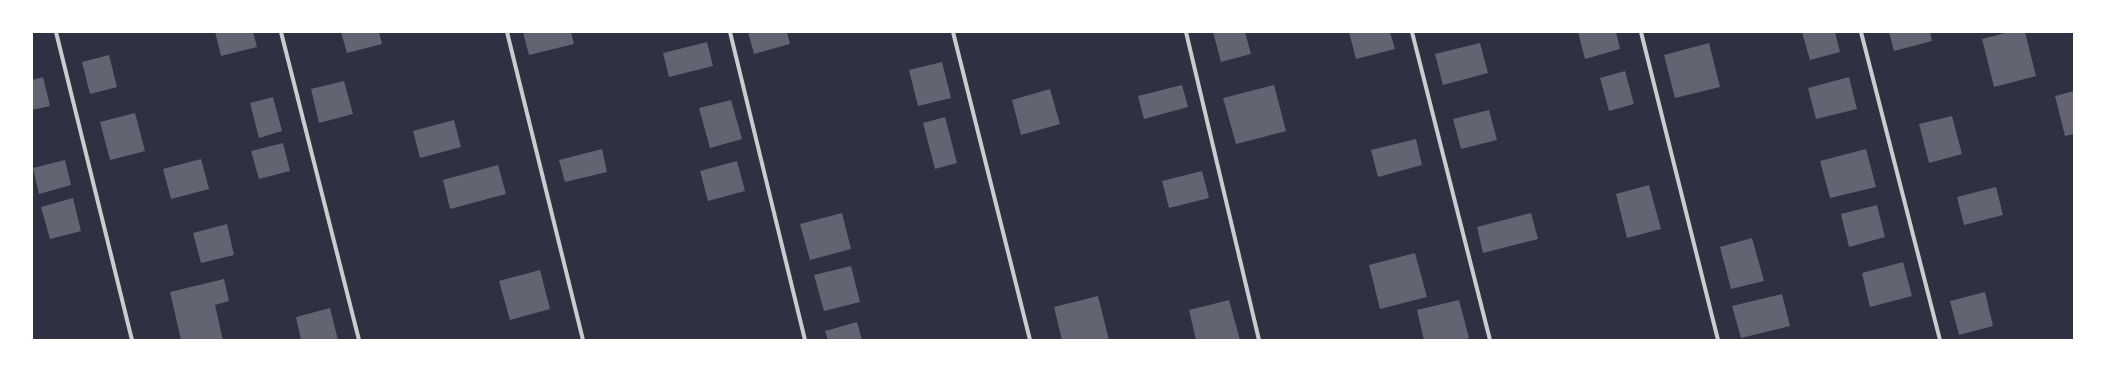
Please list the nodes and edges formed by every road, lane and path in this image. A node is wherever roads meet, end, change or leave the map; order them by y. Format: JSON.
{"nodes":[{"id":1,"x":56,"y":32,"type":"edge"},
{"id":2,"x":281,"y":32,"type":"edge"},
{"id":3,"x":507,"y":32,"type":"edge"},
{"id":4,"x":730,"y":32,"type":"edge"},
{"id":5,"x":952,"y":32,"type":"edge"},
{"id":6,"x":1186,"y":32,"type":"edge"},
{"id":7,"x":1412,"y":32,"type":"edge"},
{"id":8,"x":1641,"y":32,"type":"edge"},
{"id":9,"x":1861,"y":32,"type":"edge"},
{"id":10,"x":132,"y":340,"type":"edge"},
{"id":11,"x":358,"y":340,"type":"edge"},
{"id":12,"x":583,"y":340,"type":"edge"},
{"id":13,"x":806,"y":340,"type":"edge"},
{"id":14,"x":1030,"y":340,"type":"edge"},
{"id":15,"x":1259,"y":340,"type":"edge"},
{"id":16,"x":1490,"y":340,"type":"edge"},
{"id":17,"x":1718,"y":340,"type":"edge"},
{"id":18,"x":1940,"y":340,"type":"edge"}],
"edges":[{"from":1,"to":10,"type":"street"},
{"from":2,"to":11,"type":"street"},
{"from":3,"to":12,"type":"street"},
{"from":4,"to":13,"type":"street"},
{"from":5,"to":14,"type":"street"},
{"from":6,"to":15,"type":"street"},
{"from":7,"to":16,"type":"street"},
{"from":8,"to":17,"type":"street"},
{"from":9,"to":18,"type":"street"}]}
